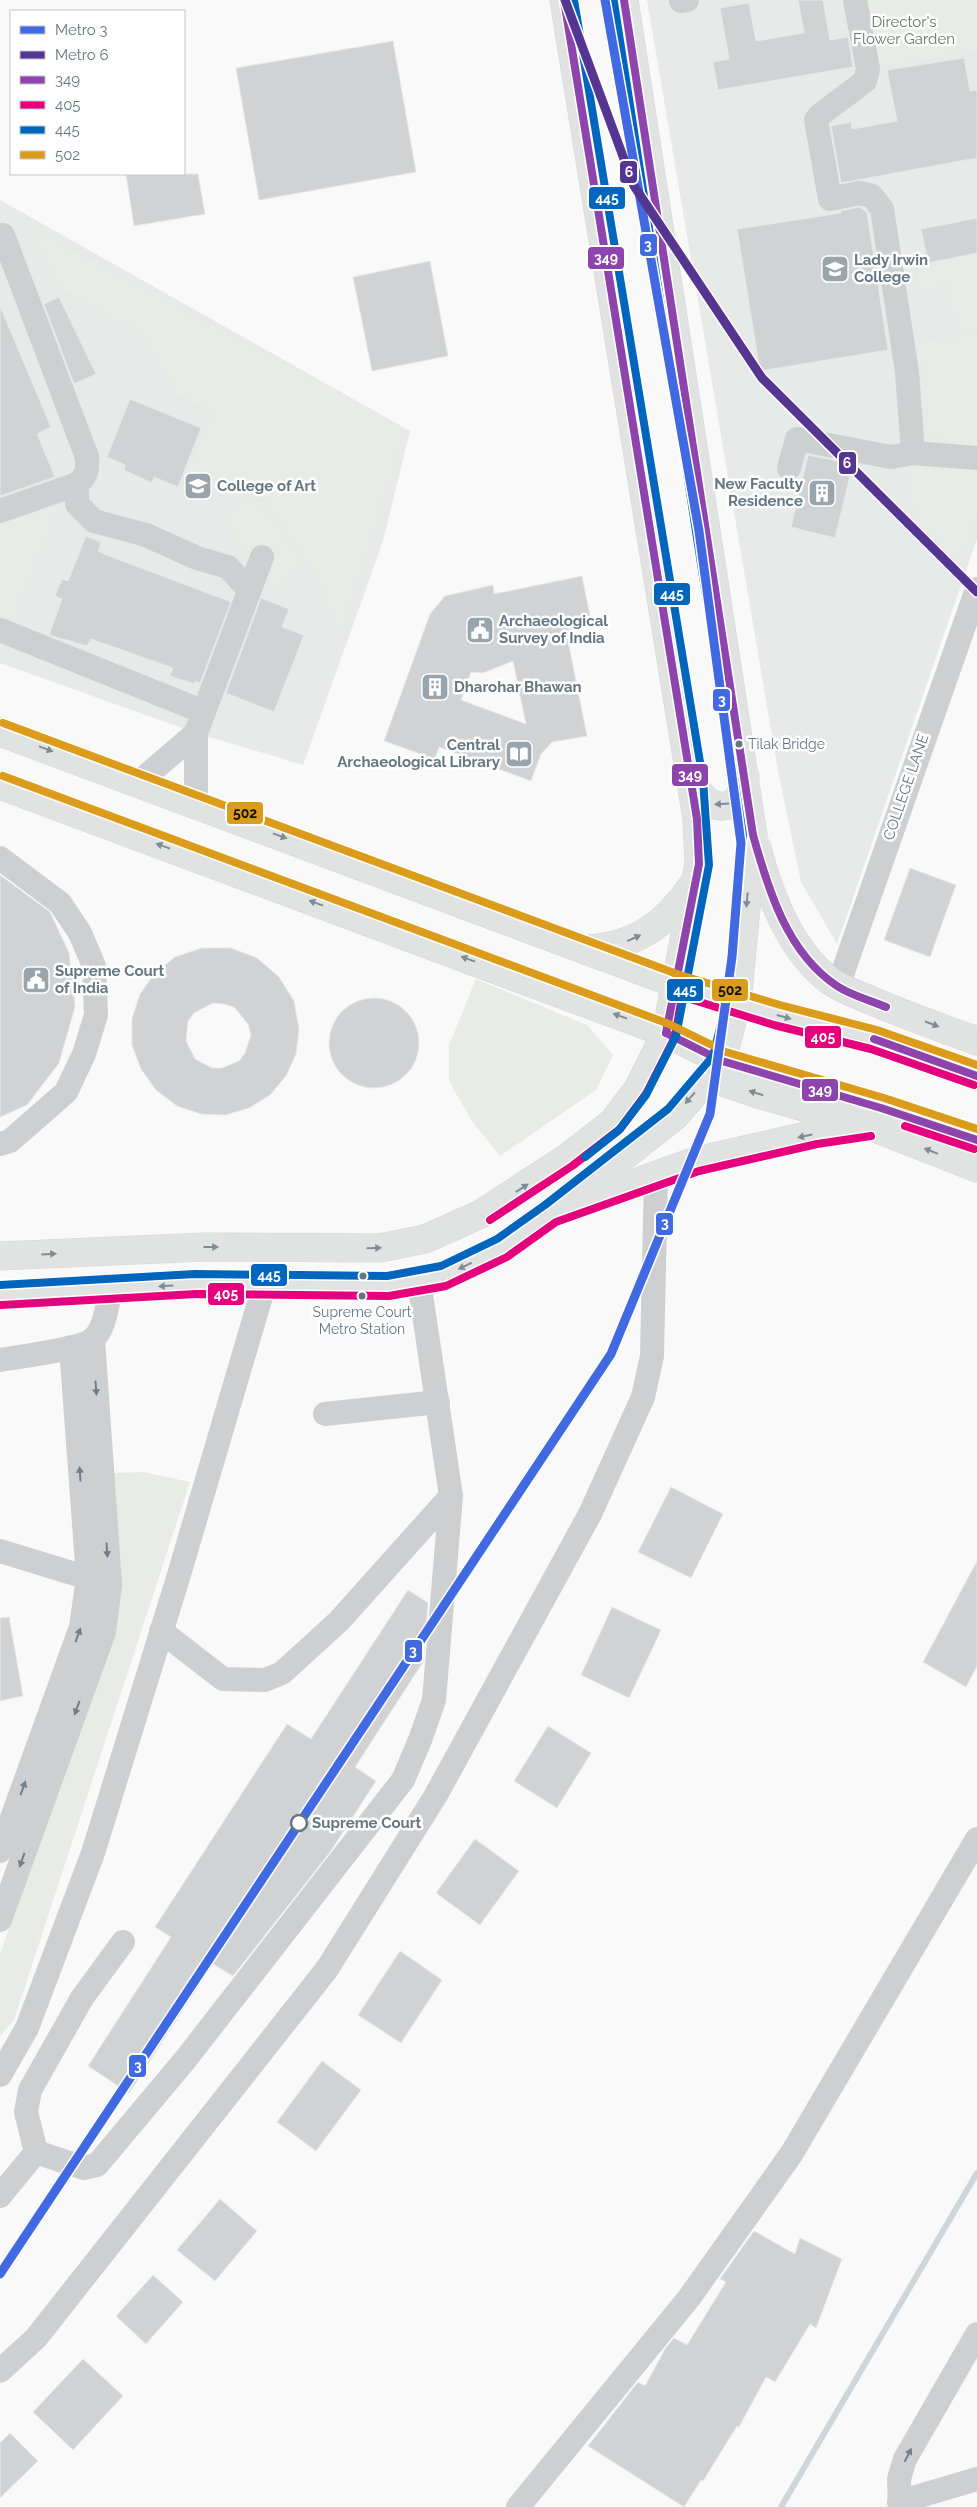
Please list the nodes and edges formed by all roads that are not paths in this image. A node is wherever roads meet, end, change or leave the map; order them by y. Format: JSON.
{"nodes":[{"id":1,"x":564,"y":0,"type":"edge"},
{"id":2,"x":624,"y":0,"type":"edge"},
{"id":3,"x":855,"y":0,"type":"edge"},
{"id":4,"x":3,"y":235,"type":"dead end"},
{"id":5,"x":913,"y":453,"type":"junction"},
{"id":6,"x":977,"y":458,"type":"edge"},
{"id":7,"x":789,"y":468,"type":"dead end"},
{"id":8,"x":77,"y":484,"type":"junction"},
{"id":9,"x":0,"y":511,"type":"edge"},
{"id":10,"x":262,"y":557,"type":"dead end"},
{"id":11,"x":977,"y":589,"type":"edge"},
{"id":12,"x":249,"y":590,"type":"junction"},
{"id":13,"x":0,"y":630,"type":"edge"},
{"id":14,"x":200,"y":722,"type":"junction"},
{"id":15,"x":0,"y":732,"type":"edge"},
{"id":16,"x":745,"y":777,"type":"junction"},
{"id":17,"x":693,"y":782,"type":"junction"},
{"id":18,"x":138,"y":784,"type":"junction"},
{"id":19,"x":0,"y":785,"type":"edge"},
{"id":20,"x":196,"y":805,"type":"junction"},
{"id":21,"x":753,"y":834,"type":"junction"},
{"id":22,"x":0,"y":858,"type":"edge"},
{"id":23,"x":697,"y":878,"type":"junction"},
{"id":24,"x":587,"y":949,"type":"junction"},
{"id":25,"x":674,"y":983,"type":"junction"},
{"id":26,"x":838,"y":986,"type":"junction"},
{"id":27,"x":738,"y":1002,"type":"junction"},
{"id":28,"x":886,"y":1007,"type":"junction"},
{"id":29,"x":666,"y":1033,"type":"junction"},
{"id":30,"x":874,"y":1039,"type":"junction"},
{"id":31,"x":977,"y":1041,"type":"edge"},
{"id":32,"x":716,"y":1069,"type":"junction"},
{"id":33,"x":977,"y":1076,"type":"edge"},
{"id":34,"x":870,"y":1126,"type":"junction"},
{"id":35,"x":977,"y":1140,"type":"edge"},
{"id":36,"x":0,"y":1144,"type":"edge"},
{"id":37,"x":977,"y":1168,"type":"edge"},
{"id":38,"x":656,"y":1176,"type":"junction"},
{"id":39,"x":485,"y":1212,"type":"junction"},
{"id":40,"x":551,"y":1214,"type":"junction"},
{"id":41,"x":502,"y":1248,"type":"junction"},
{"id":42,"x":0,"y":1256,"type":"edge"},
{"id":43,"x":419,"y":1281,"type":"junction"},
{"id":44,"x":264,"y":1286,"type":"junction"},
{"id":45,"x":111,"y":1289,"type":"junction"},
{"id":46,"x":0,"y":1296,"type":"edge"},
{"id":47,"x":93,"y":1339,"type":"junction"},
{"id":48,"x":71,"y":1347,"type":"junction"},
{"id":49,"x":0,"y":1360,"type":"edge"},
{"id":50,"x":438,"y":1402,"type":"junction"},
{"id":51,"x":325,"y":1414,"type":"dead end"},
{"id":52,"x":451,"y":1496,"type":"junction"},
{"id":53,"x":0,"y":1551,"type":"edge"},
{"id":54,"x":99,"y":1581,"type":"junction"},
{"id":55,"x":161,"y":1631,"type":"junction"},
{"id":56,"x":977,"y":1839,"type":"edge"},
{"id":57,"x":0,"y":1850,"type":"edge"},
{"id":58,"x":0,"y":1920,"type":"edge"},
{"id":59,"x":122,"y":1942,"type":"dead end"},
{"id":60,"x":0,"y":2075,"type":"edge"},
{"id":61,"x":36,"y":2152,"type":"junction"},
{"id":62,"x":0,"y":2196,"type":"edge"},
{"id":63,"x":977,"y":2334,"type":"edge"},
{"id":64,"x":0,"y":2371,"type":"edge"},
{"id":65,"x":977,"y":2479,"type":"edge"},
{"id":66,"x":900,"y":2504,"type":"edge"},
{"id":67,"x":518,"y":2507,"type":"edge"}],
"edges":[{"from":1,"to":17,"type":"main road"},
{"from":2,"to":16,"type":"main road"},
{"from":3,"to":5,"type":"street"},
{"from":4,"to":8,"type":"street"},
{"from":5,"to":6,"type":"street"},
{"from":5,"to":7,"type":"street"},
{"from":8,"to":9,"type":"street"},
{"from":8,"to":12,"type":"street"},
{"from":10,"to":12,"type":"street"},
{"from":11,"to":26,"type":"street","name":"COLLEGE LANE"},
{"from":12,"to":14,"type":"street"},
{"from":13,"to":14,"type":"street"},
{"from":14,"to":18,"type":"street"},
{"from":14,"to":20,"type":"street"},
{"from":15,"to":18,"type":"main road","one_way":true},
{"from":16,"to":17,"type":"main road","one_way":true},
{"from":16,"to":21,"type":"main road"},
{"from":17,"to":23,"type":"main road"},
{"from":18,"to":20,"type":"main road"},
{"from":29,"to":19,"type":"main road","one_way":true},
{"from":20,"to":24,"type":"main road","one_way":true},
{"from":21,"to":26,"type":"main road"},
{"from":21,"to":27,"type":"main road","one_way":true},
{"from":22,"to":36,"type":"street"},
{"from":24,"to":23,"type":"main road","one_way":true},
{"from":23,"to":25,"type":"main road"},
{"from":24,"to":25,"type":"main road"},
{"from":25,"to":27,"type":"main road"},
{"from":25,"to":29,"type":"main road"},
{"from":26,"to":28,"type":"main road"},
{"from":27,"to":30,"type":"main road","one_way":true},
{"from":27,"to":32,"type":"main road"},
{"from":28,"to":30,"type":"main road"},
{"from":28,"to":31,"type":"main road","one_way":true},
{"from":29,"to":32,"type":"main road"},
{"from":39,"to":29,"type":"main road","one_way":true},
{"from":30,"to":33,"type":"main road"},
{"from":34,"to":32,"type":"main road","one_way":true},
{"from":32,"to":35,"type":"main road"},
{"from":32,"to":40,"type":"main road","one_way":true},
{"from":37,"to":34,"type":"main road","one_way":true},
{"from":34,"to":38,"type":"main road","one_way":true},
{"from":38,"to":40,"type":"main road"},
{"from":38,"to":64,"type":"street"},
{"from":39,"to":41,"type":"main road"},
{"from":42,"to":39,"type":"main road","one_way":true},
{"from":40,"to":41,"type":"main road"},
{"from":41,"to":43,"type":"main road","one_way":true},
{"from":43,"to":44,"type":"main road"},
{"from":43,"to":50,"type":"street"},
{"from":44,"to":45,"type":"main road","one_way":true},
{"from":44,"to":55,"type":"street"},
{"from":45,"to":46,"type":"main road"},
{"from":45,"to":47,"type":"street"},
{"from":47,"to":48,"type":"street"},
{"from":47,"to":54,"type":"street","one_way":true},
{"from":48,"to":49,"type":"street"},
{"from":54,"to":48,"type":"street","one_way":true},
{"from":50,"to":51,"type":"street"},
{"from":50,"to":52,"type":"street"},
{"from":52,"to":55,"type":"street"},
{"from":52,"to":61,"type":"street"},
{"from":53,"to":54,"type":"street"},
{"from":57,"to":54,"type":"street","one_way":true},
{"from":54,"to":58,"type":"street","one_way":true},
{"from":55,"to":60,"type":"street"},
{"from":56,"to":67,"type":"street"},
{"from":59,"to":61,"type":"street"},
{"from":61,"to":62,"type":"street"},
{"from":66,"to":63,"type":"street","one_way":true},
{"from":65,"to":66,"type":"street"}]}
